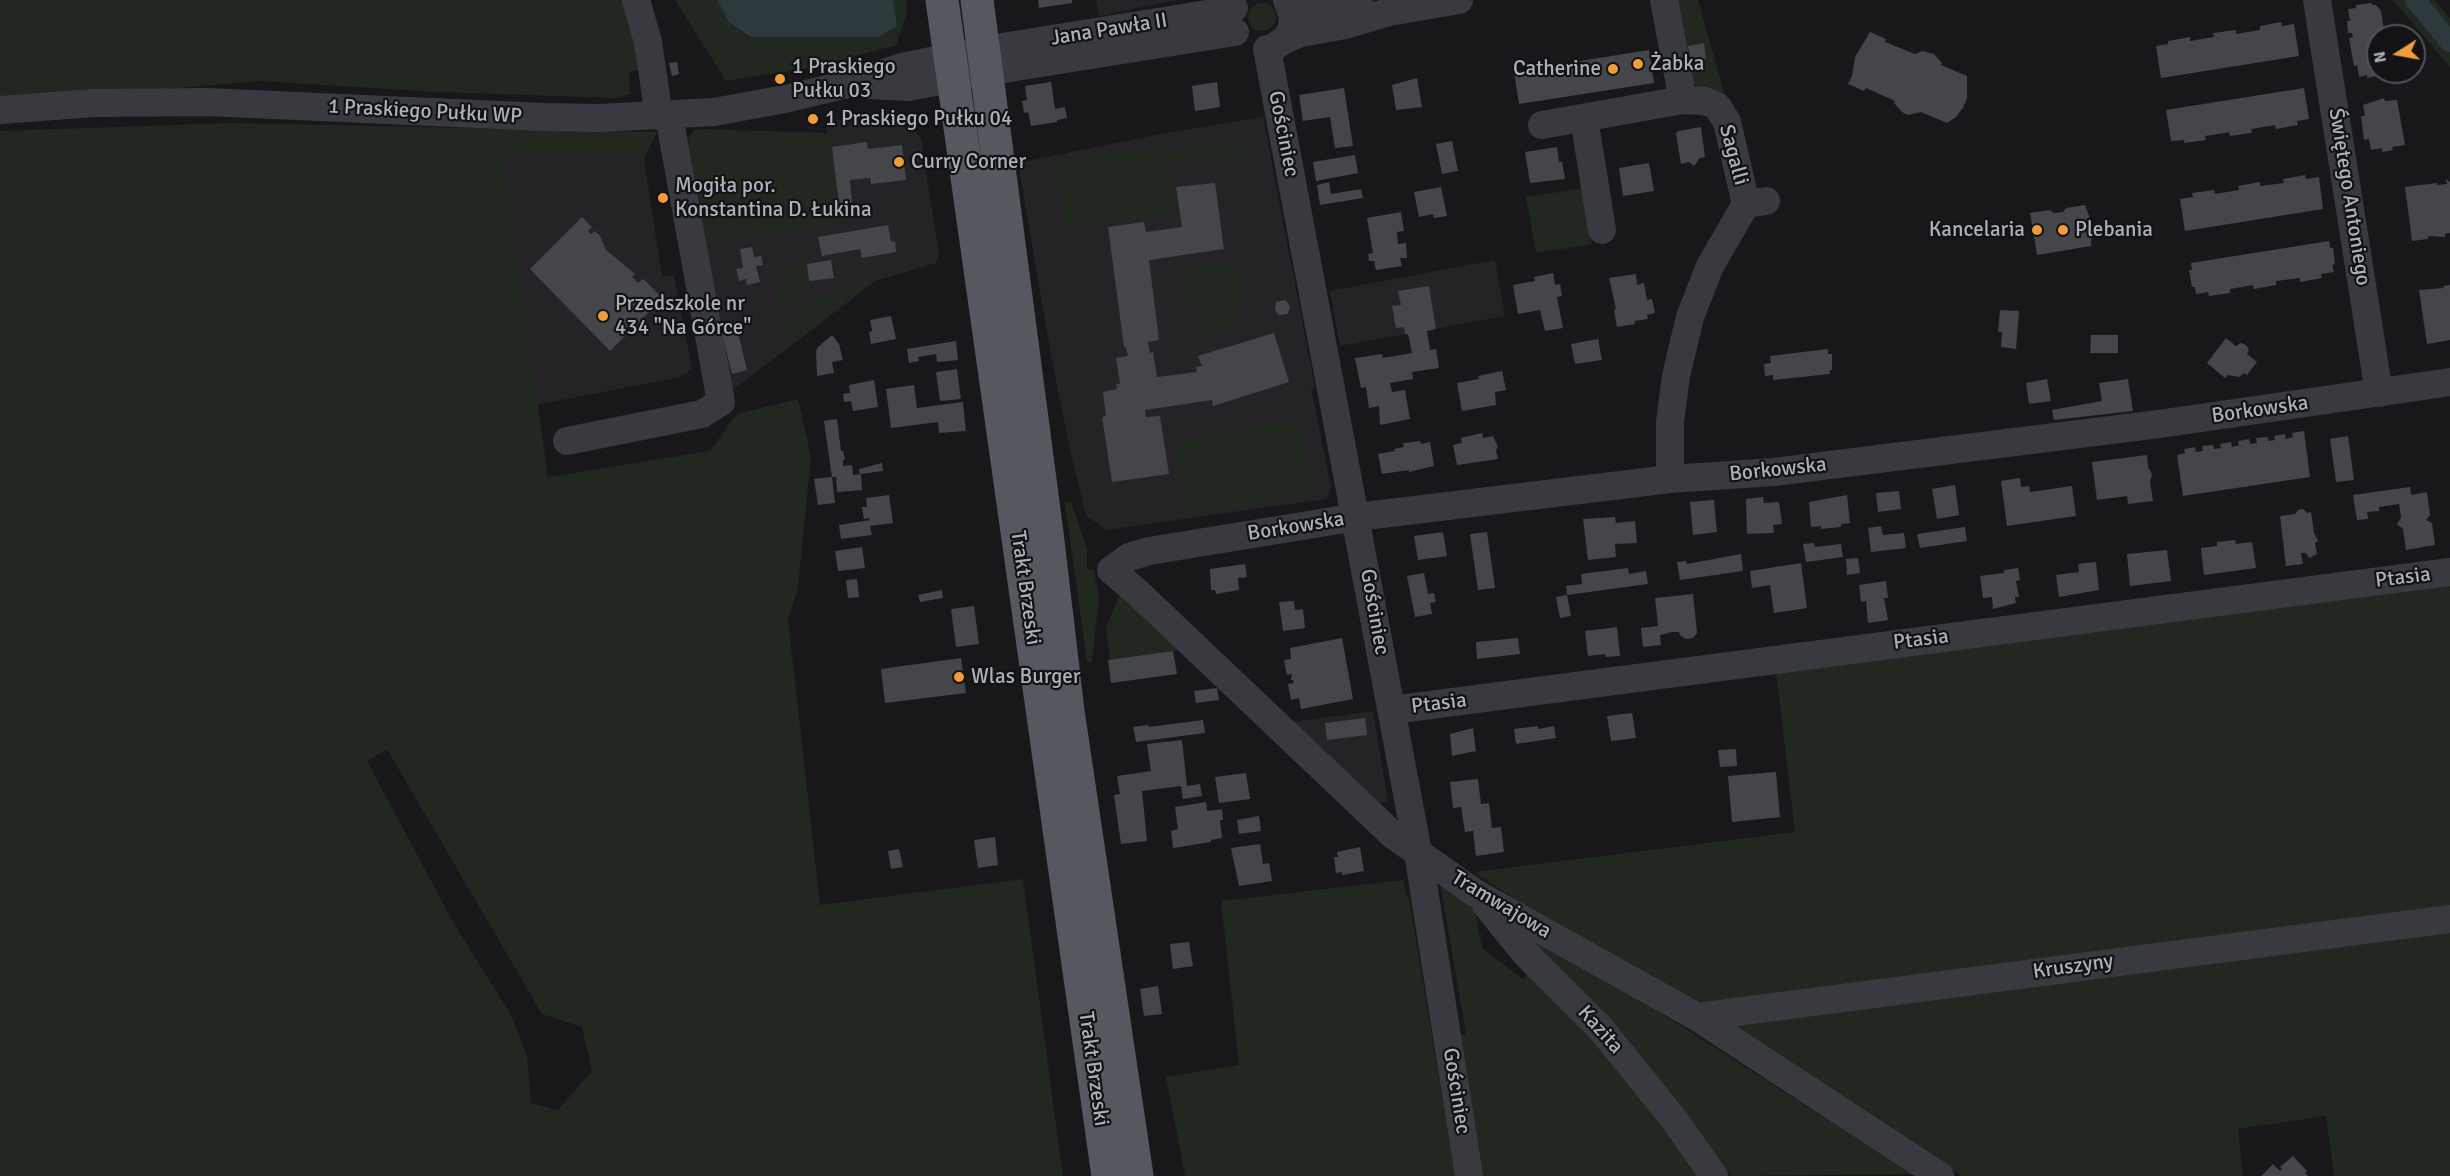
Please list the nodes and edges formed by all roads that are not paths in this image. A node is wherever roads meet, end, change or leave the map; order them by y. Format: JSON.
{"nodes":[{"id":1,"x":636,"y":0,"type":"edge"},
{"id":2,"x":942,"y":0,"type":"edge"},
{"id":3,"x":977,"y":0,"type":"edge"},
{"id":4,"x":1460,"y":0,"type":"edge"},
{"id":5,"x":1664,"y":0,"type":"edge"},
{"id":6,"x":2317,"y":0,"type":"edge"},
{"id":7,"x":1288,"y":2,"type":"edge"},
{"id":8,"x":1389,"y":12,"type":"junction"},
{"id":9,"x":1236,"y":13,"type":"edge"},
{"id":10,"x":1276,"y":44,"type":"junction"},
{"id":11,"x":985,"y":61,"type":"junction"},
{"id":12,"x":952,"y":69,"type":"junction"},
{"id":13,"x":1683,"y":100,"type":"junction"},
{"id":14,"x":0,"y":110,"type":"edge"},
{"id":15,"x":664,"y":116,"type":"junction"},
{"id":16,"x":1584,"y":118,"type":"junction"},
{"id":17,"x":1542,"y":125,"type":"dead end"},
{"id":18,"x":1602,"y":230,"type":"dead end"},
{"id":19,"x":2450,"y":382,"type":"edge"},
{"id":20,"x":2379,"y":393,"type":"junction"},
{"id":21,"x":567,"y":441,"type":"dead end"},
{"id":22,"x":1670,"y":479,"type":"junction"},
{"id":23,"x":1357,"y":517,"type":"junction"},
{"id":24,"x":1111,"y":570,"type":"joint"},
{"id":25,"x":2450,"y":572,"type":"edge"},
{"id":26,"x":1392,"y":710,"type":"junction"},
{"id":27,"x":1418,"y":852,"type":"junction"},
{"id":28,"x":1475,"y":893,"type":"junction"},
{"id":29,"x":2450,"y":919,"type":"edge"},
{"id":30,"x":1697,"y":1017,"type":"junction"},
{"id":31,"x":1108,"y":1176,"type":"edge"},
{"id":32,"x":1137,"y":1176,"type":"edge"},
{"id":33,"x":1469,"y":1176,"type":"edge"},
{"id":34,"x":1714,"y":1176,"type":"edge"},
{"id":35,"x":1940,"y":1176,"type":"edge"}],
"edges":[{"from":1,"to":15,"type":"street"},
{"from":2,"to":12,"type":"main road","name":"Trakt Brzeski"},
{"from":3,"to":11,"type":"main road","name":"Trakt Brzeski"},
{"from":4,"to":8,"type":"street"},
{"from":5,"to":13,"type":"street"},
{"from":6,"to":20,"type":"street","name":"Świętego Antoniego"},
{"from":7,"to":8,"type":"street"},
{"from":7,"to":10,"type":"street"},
{"from":8,"to":10,"type":"street"},
{"from":9,"to":10,"type":"street"},
{"from":9,"to":11,"type":"street","name":"Jana Pawła II"},
{"from":10,"to":23,"type":"street","name":"Gościniec"},
{"from":11,"to":12,"type":"street","name":"Jana Pawła II"},
{"from":11,"to":32,"type":"main road","name":"Trakt Brzeski"},
{"from":12,"to":15,"type":"street","name":"1 Praskiego Pułku WP"},
{"from":12,"to":31,"type":"main road","name":"Trakt Brzeski"},
{"from":13,"to":16,"type":"street","name":"Sagalli"},
{"from":13,"to":22,"type":"street","name":"Sagalli"},
{"from":14,"to":15,"type":"street","name":"1 Praskiego Pułku WP"},
{"from":15,"to":21,"type":"street"},
{"from":16,"to":17,"type":"street","name":"Sagalli"},
{"from":16,"to":18,"type":"street"},
{"from":19,"to":20,"type":"street","name":"Borkowska"},
{"from":20,"to":22,"type":"street","name":"Borkowska"},
{"from":22,"to":23,"type":"street","name":"Borkowska"},
{"from":23,"to":24,"type":"street","name":"Borkowska"},
{"from":23,"to":26,"type":"street","name":"Gościniec"},
{"from":24,"to":27,"type":"street","name":"Tramwajowa"},
{"from":25,"to":26,"type":"street","name":"Ptasia"},
{"from":26,"to":27,"type":"street","name":"Gościniec"},
{"from":27,"to":28,"type":"street","name":"Tramwajowa"},
{"from":27,"to":33,"type":"street","name":"Gościniec"},
{"from":28,"to":30,"type":"street","name":"Tramwajowa"},
{"from":28,"to":34,"type":"street","name":"Kazita"},
{"from":29,"to":30,"type":"street","name":"Kruszyny"},
{"from":30,"to":35,"type":"street","name":"Tramwajowa"}]}
